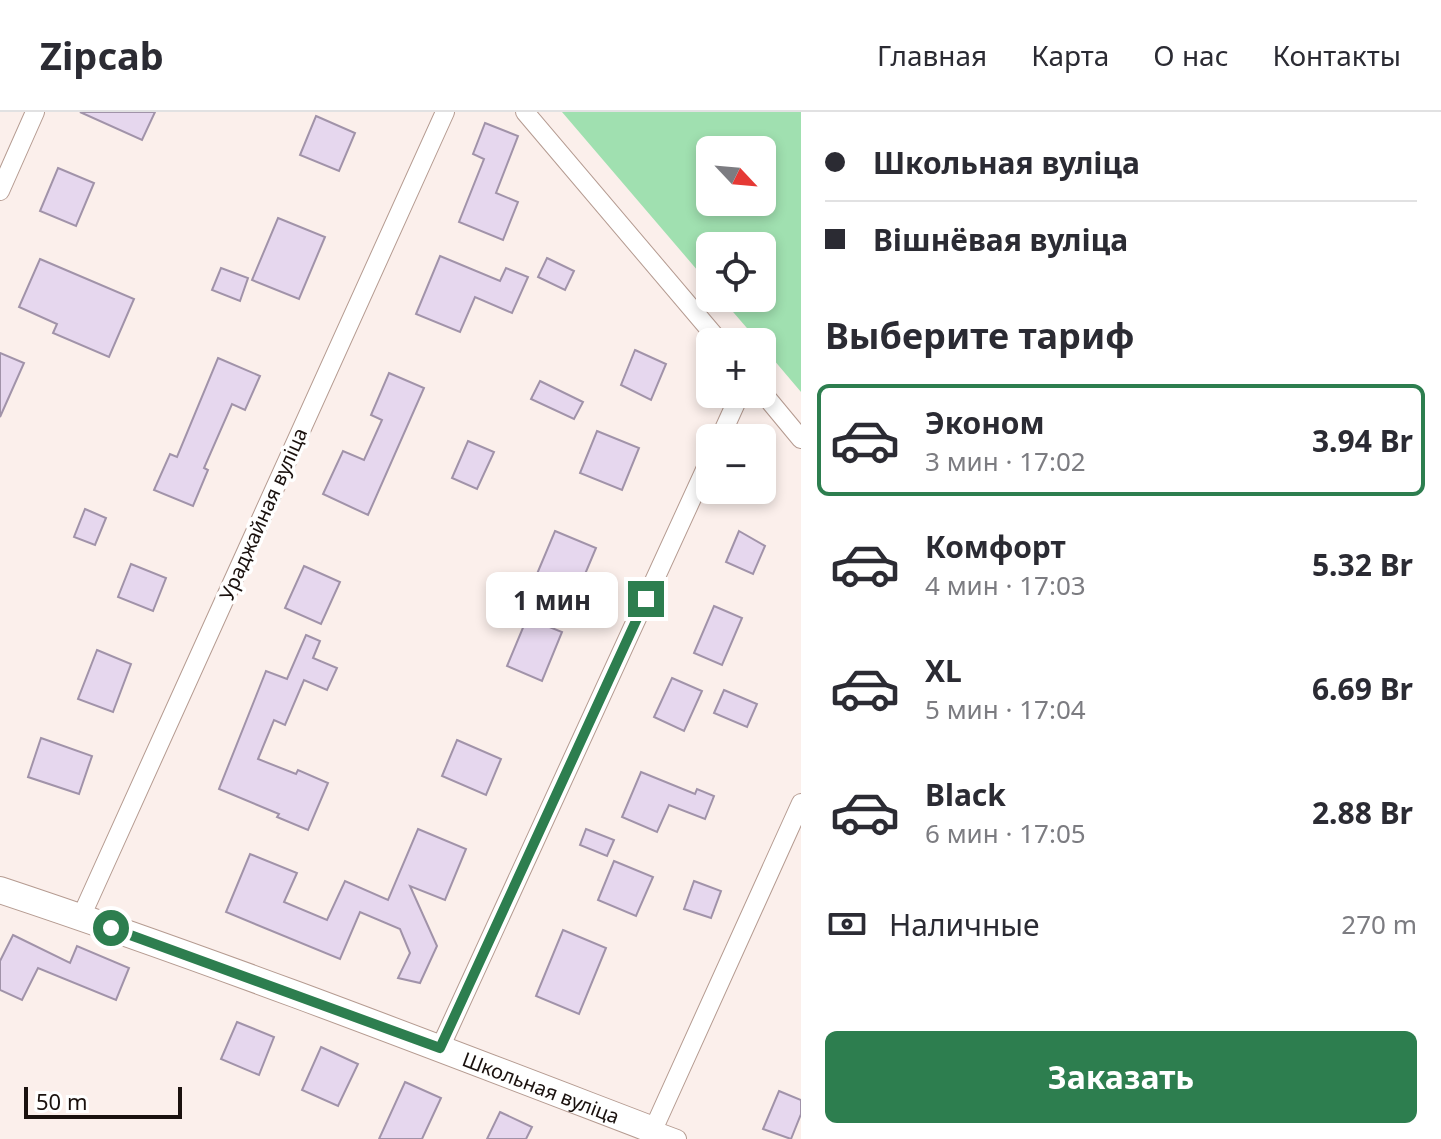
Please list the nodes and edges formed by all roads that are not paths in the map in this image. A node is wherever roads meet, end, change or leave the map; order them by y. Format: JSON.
{"nodes":[{"id":1,"x":35,"y":112,"type":"edge"},
{"id":2,"x":445,"y":112,"type":"edge"},
{"id":3,"x":525,"y":112,"type":"edge"},
{"id":4,"x":0,"y":191,"type":"edge"},
{"id":5,"x":708,"y":328,"type":"edge"},
{"id":6,"x":775,"y":408,"type":"edge"},
{"id":7,"x":801,"y":439,"type":"edge"},
{"id":8,"x":696,"y":490,"type":"edge"},
{"id":9,"x":801,"y":803,"type":"edge"},
{"id":10,"x":0,"y":890,"type":"edge"},
{"id":11,"x":81,"y":917,"type":"junction"},
{"id":12,"x":440,"y":1048,"type":"junction"},
{"id":13,"x":665,"y":1134,"type":"edge"}],
"edges":[{"from":1,"to":4,"type":"street"},
{"from":2,"to":11,"type":"street","name":"Ураджайная вуліца"},
{"from":3,"to":5,"type":"street"},
{"from":6,"to":7,"type":"street"},
{"from":8,"to":12,"type":"street"},
{"from":9,"to":13,"type":"street"},
{"from":10,"to":11,"type":"street","name":"Школьная вуліца"},
{"from":11,"to":12,"type":"street","name":"Школьная вуліца"},
{"from":12,"to":13,"type":"street","name":"Школьная вуліца"}]}
